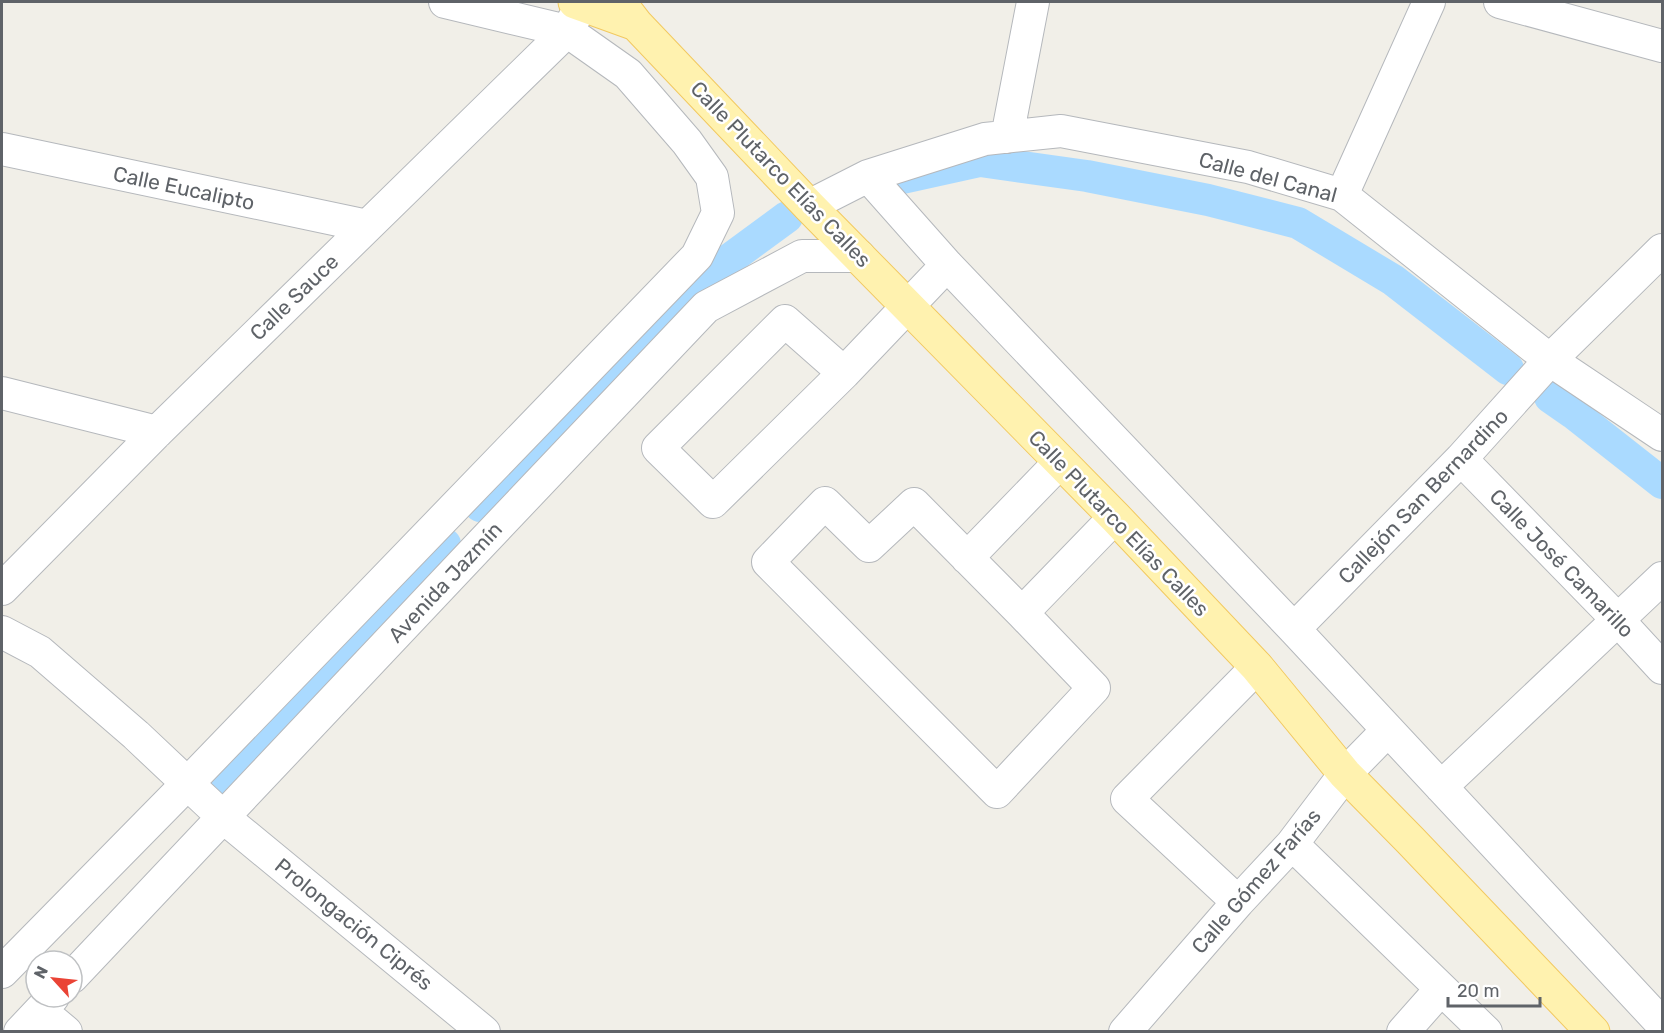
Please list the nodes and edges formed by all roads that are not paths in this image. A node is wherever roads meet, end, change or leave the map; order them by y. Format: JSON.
{"nodes":[{"id":1,"x":445,"y":2,"type":"edge"},
{"id":2,"x":1033,"y":2,"type":"edge"},
{"id":3,"x":1429,"y":2,"type":"edge"},
{"id":4,"x":1500,"y":2,"type":"edge"},
{"id":5,"x":577,"y":9,"type":"edge"},
{"id":6,"x":627,"y":13,"type":"edge"},
{"id":7,"x":1662,"y":46,"type":"edge"},
{"id":8,"x":1007,"y":137,"type":"junction"},
{"id":9,"x":2,"y":149,"type":"edge"},
{"id":10,"x":868,"y":176,"type":"junction"},
{"id":11,"x":1342,"y":195,"type":"junction"},
{"id":12,"x":809,"y":206,"type":"junction"},
{"id":13,"x":367,"y":226,"type":"junction"},
{"id":14,"x":1662,"y":250,"type":"edge"},
{"id":15,"x":859,"y":256,"type":"junction"},
{"id":16,"x":947,"y":265,"type":"junction"},
{"id":17,"x":909,"y":306,"type":"junction"},
{"id":18,"x":1550,"y":360,"type":"junction"},
{"id":19,"x":844,"y":373,"type":"junction"},
{"id":20,"x":2,"y":393,"type":"edge"},
{"id":21,"x":157,"y":432,"type":"junction"},
{"id":22,"x":1662,"y":435,"type":"edge"},
{"id":23,"x":1461,"y":459,"type":"junction"},
{"id":24,"x":1060,"y":462,"type":"junction"},
{"id":25,"x":449,"y":513,"type":"junction"},
{"id":26,"x":1114,"y":517,"type":"junction"},
{"id":27,"x":481,"y":544,"type":"junction"},
{"id":28,"x":967,"y":558,"type":"junction"},
{"id":29,"x":1662,"y":578,"type":"edge"},
{"id":30,"x":2,"y":589,"type":"edge"},
{"id":31,"x":1022,"y":612,"type":"junction"},
{"id":32,"x":1617,"y":619,"type":"junction"},
{"id":33,"x":1294,"y":630,"type":"junction"},
{"id":34,"x":2,"y":632,"type":"edge"},
{"id":35,"x":1257,"y":667,"type":"junction"},
{"id":36,"x":1662,"y":668,"type":"edge"},
{"id":37,"x":1388,"y":731,"type":"junction"},
{"id":38,"x":1345,"y":774,"type":"junction"},
{"id":39,"x":187,"y":784,"type":"junction"},
{"id":40,"x":1441,"y":787,"type":"junction"},
{"id":41,"x":223,"y":817,"type":"junction"},
{"id":42,"x":1292,"y":844,"type":"junction"},
{"id":43,"x":1238,"y":902,"type":"junction"},
{"id":44,"x":84,"y":964,"type":"edge"},
{"id":45,"x":2,"y":972,"type":"edge"},
{"id":46,"x":1441,"y":989,"type":"junction"},
{"id":47,"x":38,"y":1013,"type":"edge"},
{"id":48,"x":1662,"y":1024,"type":"edge"},
{"id":49,"x":66,"y":1032,"type":"edge"},
{"id":50,"x":484,"y":1032,"type":"edge"},
{"id":51,"x":1125,"y":1032,"type":"edge"},
{"id":52,"x":1402,"y":1032,"type":"edge"},
{"id":53,"x":1486,"y":1032,"type":"edge"},
{"id":54,"x":1593,"y":1032,"type":"edge"}],
"edges":[{"from":1,"to":5,"type":"street"},
{"from":2,"to":8,"type":"street"},
{"from":3,"to":11,"type":"street"},
{"from":4,"to":7,"type":"street"},
{"from":5,"to":6,"type":"main road","name":"Calle Plutarco Elías Calles"},
{"from":5,"to":13,"type":"street","name":"Calle Sauce"},
{"from":5,"to":25,"type":"street","name":"Avenida Jazmín"},
{"from":6,"to":12,"type":"main road","name":"Calle Plutarco Elías Calles"},
{"from":8,"to":10,"type":"street","name":"Calle del Canal"},
{"from":8,"to":11,"type":"street","name":"Calle del Canal"},
{"from":9,"to":13,"type":"street","name":"Calle Eucalipto"},
{"from":10,"to":12,"type":"street","name":"Calle del Canal"},
{"from":10,"to":16,"type":"street"},
{"from":11,"to":18,"type":"street","name":"Calle del Canal"},
{"from":12,"to":15,"type":"main road","name":"Calle Plutarco Elías Calles"},
{"from":13,"to":21,"type":"street","name":"Calle Sauce"},
{"from":14,"to":18,"type":"street","name":"Callejón San Bernardino"},
{"from":15,"to":17,"type":"main road","name":"Calle Plutarco Elías Calles"},
{"from":15,"to":27,"type":"street","name":"Avenida Jazmín"},
{"from":16,"to":17,"type":"street"},
{"from":16,"to":33,"type":"street"},
{"from":17,"to":19,"type":"street"},
{"from":17,"to":24,"type":"main road","name":"Calle Plutarco Elías Calles"},
{"from":18,"to":22,"type":"street","name":"Calle del Canal"},
{"from":18,"to":23,"type":"street","name":"Callejón San Bernardino"},
{"from":19,"to":19,"type":"street"},
{"from":20,"to":21,"type":"street"},
{"from":21,"to":30,"type":"street","name":"Calle Sauce"},
{"from":23,"to":32,"type":"street","name":"Calle José Camarillo"},
{"from":23,"to":33,"type":"street","name":"Callejón San Bernardino"},
{"from":24,"to":26,"type":"main road","name":"Calle Plutarco Elías Calles"},
{"from":24,"to":28,"type":"street"},
{"from":25,"to":27,"type":"street"},
{"from":25,"to":39,"type":"street","name":"Avenida Jazmín"},
{"from":26,"to":31,"type":"street"},
{"from":26,"to":35,"type":"main road","name":"Calle Plutarco Elías Calles"},
{"from":27,"to":41,"type":"street","name":"Avenida Jazmín"},
{"from":28,"to":31,"type":"street"},
{"from":28,"to":31,"type":"street"},
{"from":29,"to":32,"type":"street"},
{"from":32,"to":36,"type":"street","name":"Calle José Camarillo"},
{"from":32,"to":40,"type":"street"},
{"from":33,"to":37,"type":"street"},
{"from":34,"to":39,"type":"street","name":"Prolongación Ciprés"},
{"from":35,"to":38,"type":"main road","name":"Calle Plutarco Elías Calles"},
{"from":35,"to":43,"type":"street"},
{"from":37,"to":38,"type":"street","name":"Calle Gómez Farías"},
{"from":37,"to":40,"type":"street"},
{"from":38,"to":42,"type":"street","name":"Calle Gómez Farías"},
{"from":38,"to":54,"type":"main road","name":"Calle Plutarco Elías Calles"},
{"from":39,"to":41,"type":"street","name":"Prolongación Ciprés"},
{"from":39,"to":45,"type":"street","name":"Avenida Jazmín"},
{"from":40,"to":48,"type":"street"},
{"from":41,"to":44,"type":"street","name":"Avenida Jazmín"},
{"from":41,"to":50,"type":"street","name":"Prolongación Ciprés"},
{"from":42,"to":43,"type":"street","name":"Calle Gómez Farías"},
{"from":42,"to":46,"type":"street"},
{"from":43,"to":51,"type":"street","name":"Calle Gómez Farías"},
{"from":46,"to":52,"type":"street"},
{"from":46,"to":53,"type":"street"},
{"from":47,"to":49,"type":"street"}]}
